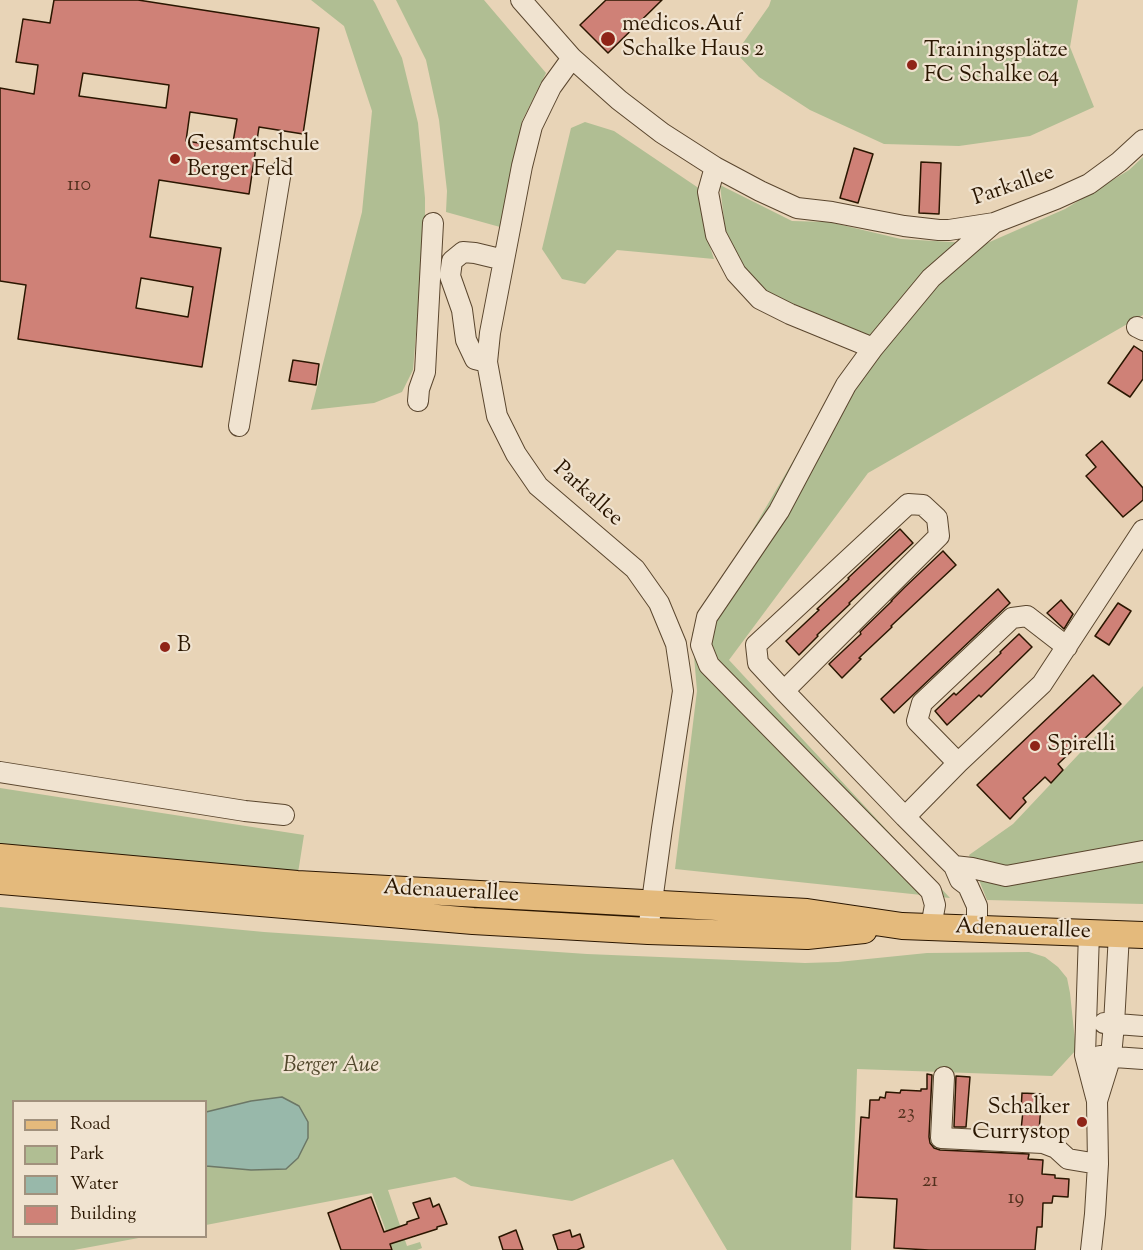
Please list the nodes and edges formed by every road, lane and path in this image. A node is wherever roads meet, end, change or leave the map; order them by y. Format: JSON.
{"nodes":[{"id":1,"x":521,"y":0,"type":"edge"},
{"id":2,"x":572,"y":58,"type":"junction"},
{"id":3,"x":1143,"y":140,"type":"edge"},
{"id":4,"x":715,"y":167,"type":"junction"},
{"id":5,"x":281,"y":171,"type":"dead end"},
{"id":6,"x":433,"y":223,"type":"dead end"},
{"id":7,"x":994,"y":223,"type":"junction"},
{"id":8,"x":504,"y":260,"type":"junction"},
{"id":9,"x":873,"y":348,"type":"junction"},
{"id":10,"x":487,"y":362,"type":"junction"},
{"id":11,"x":418,"y":401,"type":"dead end"},
{"id":12,"x":240,"y":426,"type":"dead end"},
{"id":13,"x":1143,"y":530,"type":"edge"},
{"id":14,"x":1066,"y":647,"type":"junction"},
{"id":15,"x":784,"y":691,"type":"junction"},
{"id":16,"x":958,"y":764,"type":"junction"},
{"id":17,"x":0,"y":772,"type":"edge"},
{"id":18,"x":284,"y":815,"type":"dead end"},
{"id":19,"x":905,"y":817,"type":"junction"},
{"id":20,"x":1143,"y":851,"type":"edge"},
{"id":21,"x":0,"y":857,"type":"edge"},
{"id":22,"x":954,"y":866,"type":"junction"},
{"id":23,"x":0,"y":881,"type":"edge"},
{"id":24,"x":652,"y":904,"type":"junction"},
{"id":25,"x":902,"y":926,"type":"junction"},
{"id":26,"x":932,"y":927,"type":"junction"},
{"id":27,"x":977,"y":929,"type":"junction"},
{"id":28,"x":648,"y":931,"type":"junction"},
{"id":29,"x":1089,"y":933,"type":"junction"},
{"id":30,"x":1131,"y":934,"type":"edge"},
{"id":31,"x":1085,"y":1022,"type":"junction"},
{"id":32,"x":1114,"y":1024,"type":"junction"},
{"id":33,"x":1143,"y":1026,"type":"edge"},
{"id":34,"x":1085,"y":1055,"type":"junction"},
{"id":35,"x":1111,"y":1056,"type":"junction"},
{"id":36,"x":1143,"y":1059,"type":"edge"},
{"id":37,"x":944,"y":1077,"type":"dead end"},
{"id":38,"x":1098,"y":1101,"type":"junction"},
{"id":39,"x":1098,"y":1164,"type":"junction"},
{"id":40,"x":1090,"y":1250,"type":"edge"}],
"edges":[{"from":1,"to":2,"type":"street","name":"Parkallee"},
{"from":2,"to":4,"type":"street","name":"Parkallee"},
{"from":2,"to":8,"type":"street","name":"Parkallee"},
{"from":3,"to":7,"type":"street","name":"Parkallee"},
{"from":4,"to":7,"type":"street","name":"Parkallee"},
{"from":4,"to":9,"type":"street"},
{"from":5,"to":12,"type":"street"},
{"from":6,"to":11,"type":"street"},
{"from":7,"to":9,"type":"street"},
{"from":8,"to":10,"type":"street","name":"Parkallee"},
{"from":8,"to":10,"type":"street"},
{"from":9,"to":26,"type":"street"},
{"from":10,"to":24,"type":"street","name":"Parkallee"},
{"from":13,"to":14,"type":"street"},
{"from":14,"to":16,"type":"street"},
{"from":14,"to":16,"type":"street"},
{"from":15,"to":15,"type":"street"},
{"from":15,"to":19,"type":"street"},
{"from":16,"to":19,"type":"street"},
{"from":17,"to":18,"type":"street"},
{"from":19,"to":22,"type":"street"},
{"from":20,"to":22,"type":"street"},
{"from":21,"to":24,"type":"main road","name":"Adenauerallee"},
{"from":22,"to":27,"type":"street"},
{"from":23,"to":28,"type":"main road","name":"Adenauerallee"},
{"from":24,"to":25,"type":"main road","name":"Adenauerallee"},
{"from":24,"to":28,"type":"street","name":"Parkallee"},
{"from":25,"to":26,"type":"main road","name":"Adenauerallee"},
{"from":25,"to":28,"type":"main road","name":"Adenauerallee"},
{"from":26,"to":27,"type":"main road","name":"Adenauerallee"},
{"from":27,"to":29,"type":"main road","name":"Adenauerallee"},
{"from":29,"to":30,"type":"main road","name":"Adenauerallee"},
{"from":29,"to":31,"type":"street"},
{"from":30,"to":32,"type":"street"},
{"from":31,"to":32,"type":"street"},
{"from":31,"to":34,"type":"street"},
{"from":32,"to":33,"type":"street"},
{"from":32,"to":35,"type":"street"},
{"from":34,"to":35,"type":"street"},
{"from":34,"to":38,"type":"street"},
{"from":35,"to":36,"type":"street"},
{"from":35,"to":38,"type":"street"},
{"from":37,"to":39,"type":"street"},
{"from":38,"to":39,"type":"street"},
{"from":39,"to":40,"type":"street"}]}
